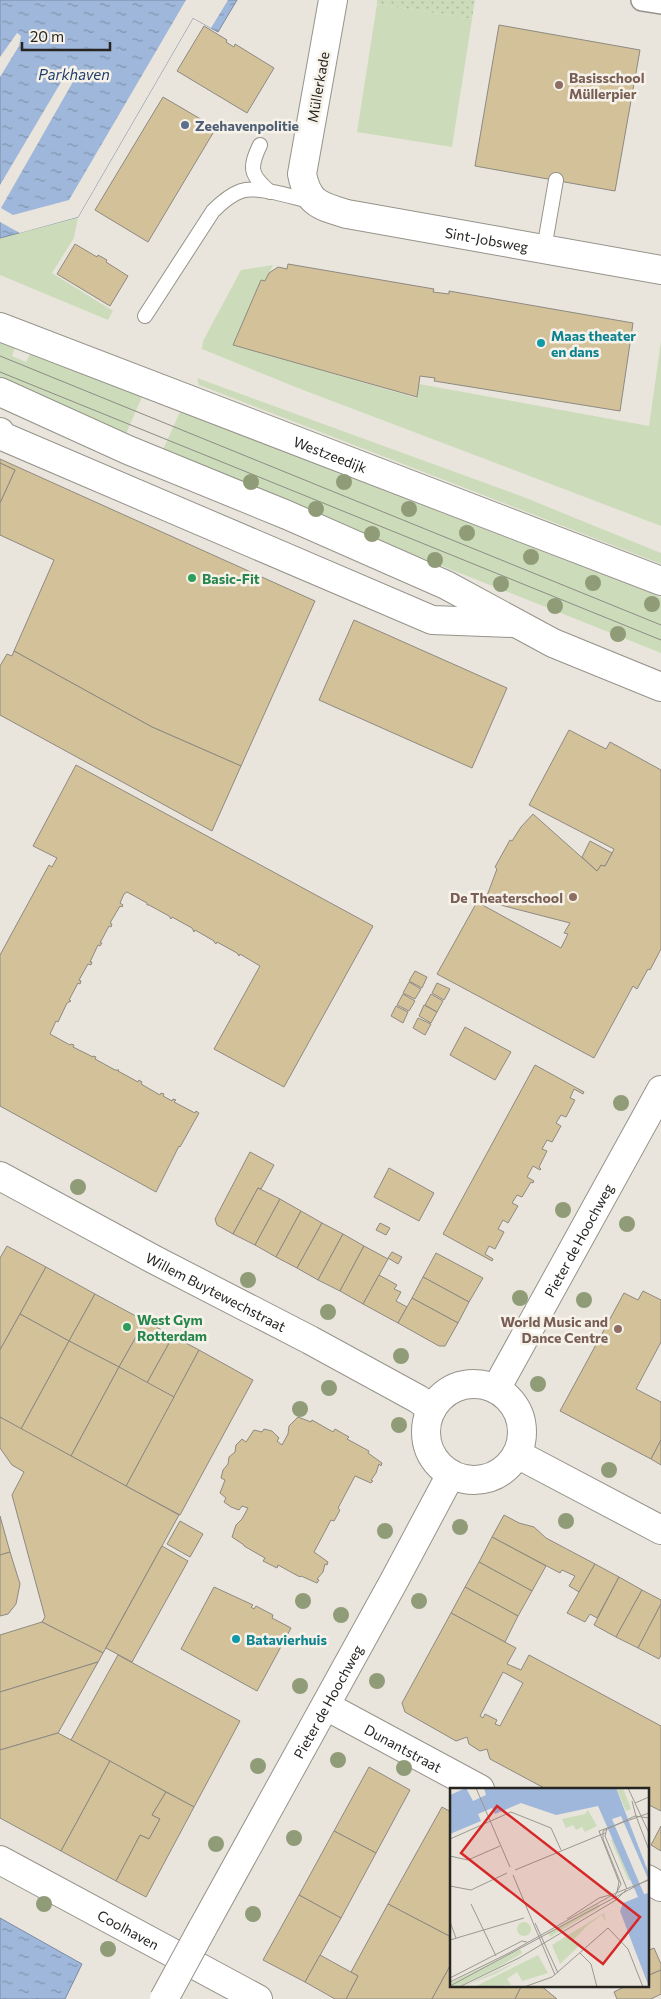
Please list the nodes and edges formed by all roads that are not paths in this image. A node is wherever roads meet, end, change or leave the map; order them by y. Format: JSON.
{"nodes":[{"id":1,"x":333,"y":0,"type":"edge"},
{"id":2,"x":642,"y":0,"type":"edge"},
{"id":3,"x":661,"y":3,"type":"edge"},
{"id":4,"x":260,"y":145,"type":"dead end"},
{"id":5,"x":556,"y":180,"type":"dead end"},
{"id":6,"x":270,"y":192,"type":"junction"},
{"id":7,"x":314,"y":202,"type":"junction"},
{"id":8,"x":544,"y":249,"type":"junction"},
{"id":9,"x":661,"y":270,"type":"edge"},
{"id":10,"x":145,"y":316,"type":"dead end"},
{"id":11,"x":0,"y":327,"type":"edge"},
{"id":12,"x":0,"y":392,"type":"edge"},
{"id":13,"x":0,"y":432,"type":"edge"},
{"id":14,"x":661,"y":582,"type":"edge"},
{"id":15,"x":514,"y":623,"type":"junction"},
{"id":16,"x":661,"y":687,"type":"edge"},
{"id":17,"x":661,"y":1090,"type":"edge"},
{"id":18,"x":0,"y":1176,"type":"edge"},
{"id":19,"x":496,"y":1389,"type":"junction"},
{"id":20,"x":432,"y":1409,"type":"junction"},
{"id":21,"x":517,"y":1454,"type":"junction"},
{"id":22,"x":451,"y":1474,"type":"junction"},
{"id":23,"x":661,"y":1530,"type":"edge"},
{"id":24,"x":326,"y":1706,"type":"junction"},
{"id":25,"x":478,"y":1788,"type":"edge"},
{"id":26,"x":0,"y":1860,"type":"edge"},
{"id":27,"x":648,"y":1880,"type":"edge"},
{"id":28,"x":661,"y":1887,"type":"edge"},
{"id":29,"x":164,"y":1999,"type":"edge"},
{"id":30,"x":258,"y":1999,"type":"edge"}],
"edges":[{"from":1,"to":7,"type":"street","name":"Müllerkade"},
{"from":2,"to":3,"type":"street"},
{"from":4,"to":6,"type":"lane"},
{"from":5,"to":8,"type":"lane"},
{"from":6,"to":7,"type":"lane"},
{"from":6,"to":10,"type":"lane"},
{"from":7,"to":8,"type":"street","name":"Sint-Jobsweg"},
{"from":8,"to":9,"type":"street","name":"Sint-Jobsweg"},
{"from":11,"to":14,"type":"street","name":"Westzeedijk"},
{"from":12,"to":15,"type":"street"},
{"from":13,"to":15,"type":"street"},
{"from":15,"to":16,"type":"street"},
{"from":17,"to":19,"type":"street","name":"Pieter de Hoochweg"},
{"from":18,"to":20,"type":"street","name":"Willem Buytewechstraat"},
{"from":19,"to":20,"type":"street"},
{"from":19,"to":21,"type":"street"},
{"from":20,"to":22,"type":"street"},
{"from":21,"to":22,"type":"street"},
{"from":21,"to":23,"type":"street"},
{"from":22,"to":24,"type":"street","name":"Pieter de Hoochweg"},
{"from":24,"to":25,"type":"street","name":"Dunantstraat"},
{"from":24,"to":29,"type":"street","name":"Pieter de Hoochweg","bridge":true},
{"from":26,"to":30,"type":"street","name":"Coolhaven"},
{"from":27,"to":28,"type":"street"}]}
